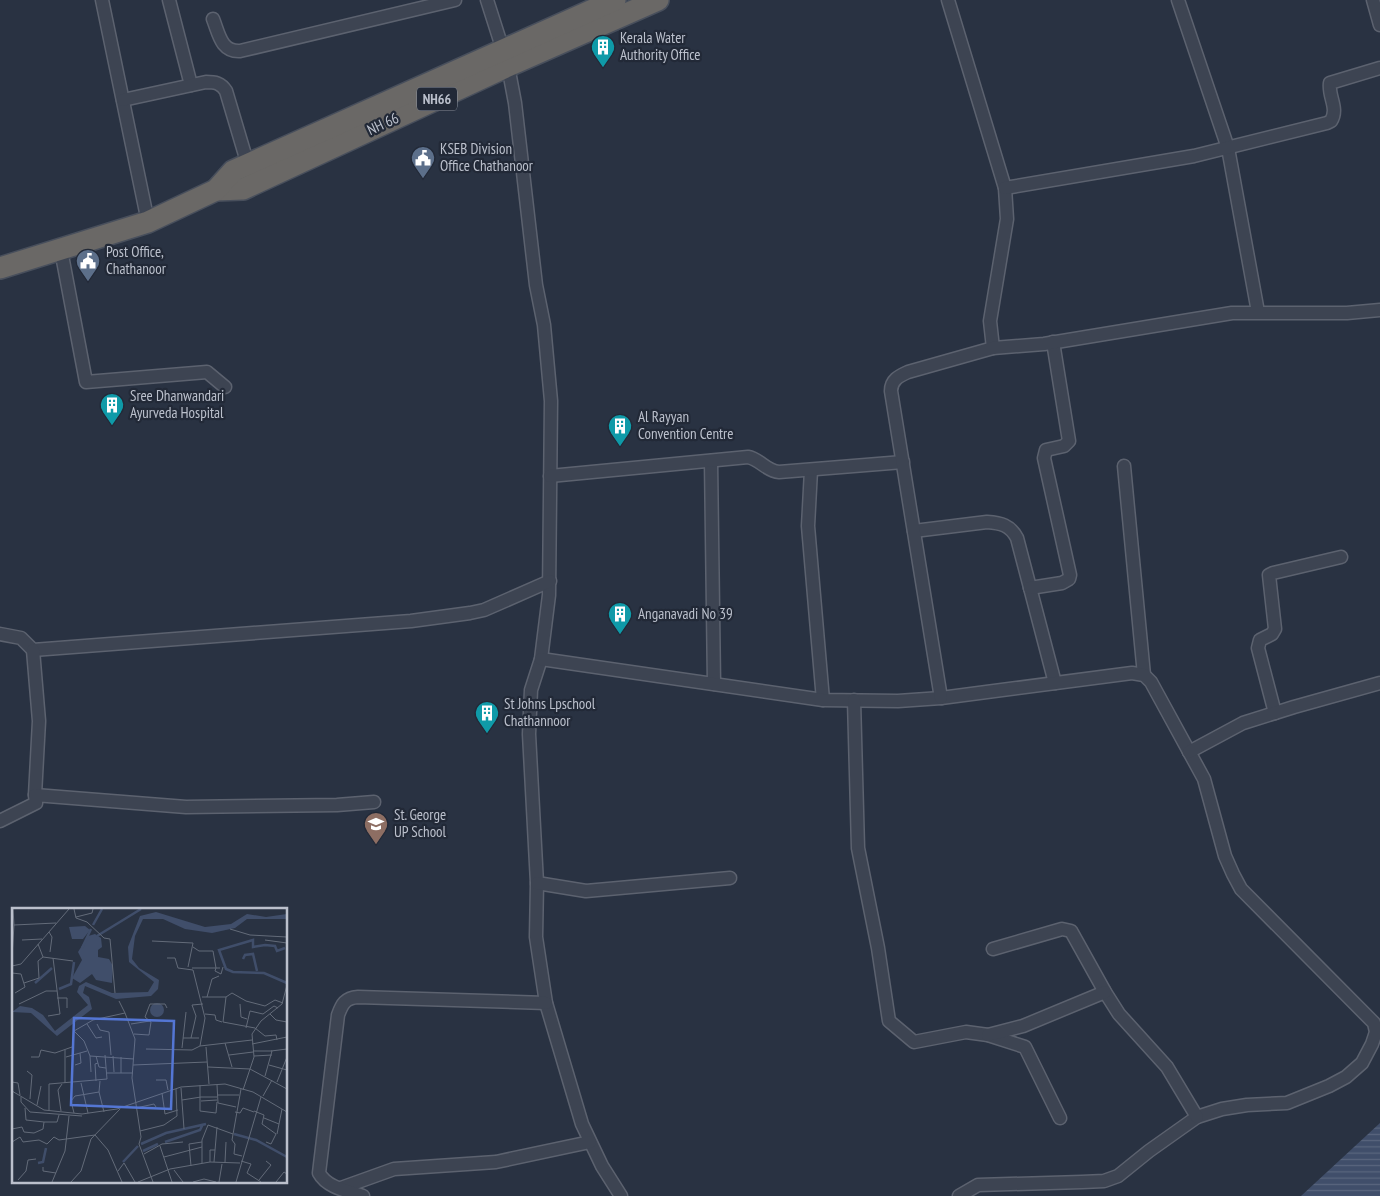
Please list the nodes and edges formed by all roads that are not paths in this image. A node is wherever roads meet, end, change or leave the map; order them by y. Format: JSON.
{"nodes":[{"id":1,"x":102,"y":0,"type":"edge"},
{"id":2,"x":169,"y":0,"type":"edge"},
{"id":3,"x":455,"y":0,"type":"edge"},
{"id":4,"x":487,"y":0,"type":"edge"},
{"id":5,"x":616,"y":0,"type":"edge"},
{"id":6,"x":658,"y":0,"type":"edge"},
{"id":7,"x":948,"y":0,"type":"edge"},
{"id":8,"x":1178,"y":0,"type":"edge"},
{"id":9,"x":1373,"y":0,"type":"edge"},
{"id":10,"x":213,"y":19,"type":"dead end"},
{"id":11,"x":1380,"y":25,"type":"edge"},
{"id":12,"x":505,"y":58,"type":"junction"},
{"id":13,"x":1380,"y":68,"type":"edge"},
{"id":14,"x":191,"y":85,"type":"junction"},
{"id":15,"x":123,"y":100,"type":"junction"},
{"id":16,"x":1228,"y":148,"type":"junction"},
{"id":17,"x":248,"y":165,"type":"junction"},
{"id":18,"x":1005,"y":188,"type":"junction"},
{"id":19,"x":216,"y":190,"type":"junction"},
{"id":20,"x":148,"y":222,"type":"junction"},
{"id":21,"x":61,"y":250,"type":"junction"},
{"id":22,"x":0,"y":268,"type":"edge"},
{"id":23,"x":1380,"y":310,"type":"edge"},
{"id":24,"x":1258,"y":312,"type":"junction"},
{"id":25,"x":1053,"y":342,"type":"junction"},
{"id":26,"x":993,"y":348,"type":"junction"},
{"id":27,"x":225,"y":387,"type":"dead end"},
{"id":28,"x":710,"y":461,"type":"junction"},
{"id":29,"x":903,"y":462,"type":"junction"},
{"id":30,"x":1124,"y":466,"type":"dead end"},
{"id":31,"x":811,"y":470,"type":"junction"},
{"id":32,"x":550,"y":476,"type":"junction"},
{"id":33,"x":914,"y":531,"type":"junction"},
{"id":34,"x":1340,"y":557,"type":"dead end"},
{"id":35,"x":550,"y":582,"type":"junction"},
{"id":36,"x":1030,"y":588,"type":"junction"},
{"id":37,"x":0,"y":634,"type":"edge"},
{"id":38,"x":33,"y":650,"type":"junction"},
{"id":39,"x":541,"y":659,"type":"junction"},
{"id":40,"x":1144,"y":675,"type":"junction"},
{"id":41,"x":1055,"y":683,"type":"junction"},
{"id":42,"x":1380,"y":683,"type":"edge"},
{"id":43,"x":714,"y":684,"type":"junction"},
{"id":44,"x":941,"y":698,"type":"junction"},
{"id":45,"x":823,"y":700,"type":"junction"},
{"id":46,"x":854,"y":700,"type":"junction"},
{"id":47,"x":1275,"y":713,"type":"junction"},
{"id":48,"x":1189,"y":752,"type":"junction"},
{"id":49,"x":35,"y":795,"type":"junction"},
{"id":50,"x":374,"y":802,"type":"dead end"},
{"id":51,"x":0,"y":822,"type":"edge"},
{"id":52,"x":730,"y":878,"type":"dead end"},
{"id":53,"x":537,"y":884,"type":"junction"},
{"id":54,"x":993,"y":949,"type":"dead end"},
{"id":55,"x":1105,"y":992,"type":"junction"},
{"id":56,"x":546,"y":1003,"type":"junction"},
{"id":57,"x":988,"y":1035,"type":"junction"},
{"id":58,"x":1197,"y":1117,"type":"junction"},
{"id":59,"x":1060,"y":1118,"type":"dead end"},
{"id":60,"x":590,"y":1142,"type":"junction"},
{"id":61,"x":341,"y":1188,"type":"junction"},
{"id":62,"x":363,"y":1196,"type":"edge"},
{"id":63,"x":621,"y":1196,"type":"edge"},
{"id":64,"x":958,"y":1196,"type":"edge"}],
"edges":[{"from":1,"to":15,"type":"street"},
{"from":2,"to":14,"type":"street"},
{"from":3,"to":10,"type":"street"},
{"from":4,"to":12,"type":"street"},
{"from":5,"to":12,"type":"highway","name":"NH 66","number":"NH66"},
{"from":6,"to":12,"type":"highway","name":"NH 66","number":"NH66"},
{"from":7,"to":18,"type":"street"},
{"from":8,"to":16,"type":"street"},
{"from":9,"to":11,"type":"street"},
{"from":12,"to":17,"type":"highway","name":"NH 66","number":"NH66"},
{"from":12,"to":19,"type":"highway","name":"NH 66","number":"NH66"},
{"from":12,"to":32,"type":"street"},
{"from":13,"to":16,"type":"street"},
{"from":14,"to":15,"type":"street"},
{"from":14,"to":17,"type":"street"},
{"from":15,"to":20,"type":"street"},
{"from":16,"to":18,"type":"street"},
{"from":16,"to":24,"type":"street"},
{"from":17,"to":19,"type":"highway","name":"NH 66","number":"NH66"},
{"from":18,"to":26,"type":"street"},
{"from":19,"to":20,"type":"highway","name":"NH 66","number":"NH66"},
{"from":20,"to":21,"type":"highway","name":"NH 66","number":"NH66"},
{"from":21,"to":22,"type":"highway","name":"NH 66","number":"NH66"},
{"from":21,"to":27,"type":"street"},
{"from":23,"to":24,"type":"street"},
{"from":24,"to":25,"type":"street"},
{"from":25,"to":26,"type":"street"},
{"from":25,"to":36,"type":"street"},
{"from":26,"to":29,"type":"street"},
{"from":28,"to":31,"type":"street"},
{"from":28,"to":32,"type":"street"},
{"from":28,"to":43,"type":"street"},
{"from":29,"to":31,"type":"street"},
{"from":29,"to":33,"type":"street"},
{"from":30,"to":40,"type":"street"},
{"from":31,"to":45,"type":"street"},
{"from":32,"to":35,"type":"street"},
{"from":33,"to":36,"type":"street"},
{"from":33,"to":44,"type":"street"},
{"from":34,"to":47,"type":"street"},
{"from":35,"to":38,"type":"street"},
{"from":35,"to":39,"type":"street"},
{"from":36,"to":41,"type":"street"},
{"from":37,"to":38,"type":"street"},
{"from":38,"to":49,"type":"street"},
{"from":39,"to":43,"type":"street"},
{"from":39,"to":53,"type":"street"},
{"from":40,"to":41,"type":"street"},
{"from":40,"to":48,"type":"street"},
{"from":41,"to":44,"type":"street"},
{"from":42,"to":47,"type":"street"},
{"from":43,"to":45,"type":"street"},
{"from":44,"to":46,"type":"street"},
{"from":45,"to":46,"type":"street"},
{"from":46,"to":57,"type":"street"},
{"from":47,"to":48,"type":"street"},
{"from":48,"to":58,"type":"street"},
{"from":49,"to":50,"type":"street"},
{"from":49,"to":51,"type":"street"},
{"from":52,"to":53,"type":"street"},
{"from":53,"to":56,"type":"street"},
{"from":54,"to":55,"type":"street"},
{"from":55,"to":57,"type":"street"},
{"from":55,"to":58,"type":"street"},
{"from":56,"to":60,"type":"street"},
{"from":56,"to":61,"type":"street"},
{"from":57,"to":59,"type":"street"},
{"from":58,"to":64,"type":"street"},
{"from":60,"to":61,"type":"street"},
{"from":60,"to":63,"type":"street"},
{"from":61,"to":62,"type":"street"}]}
